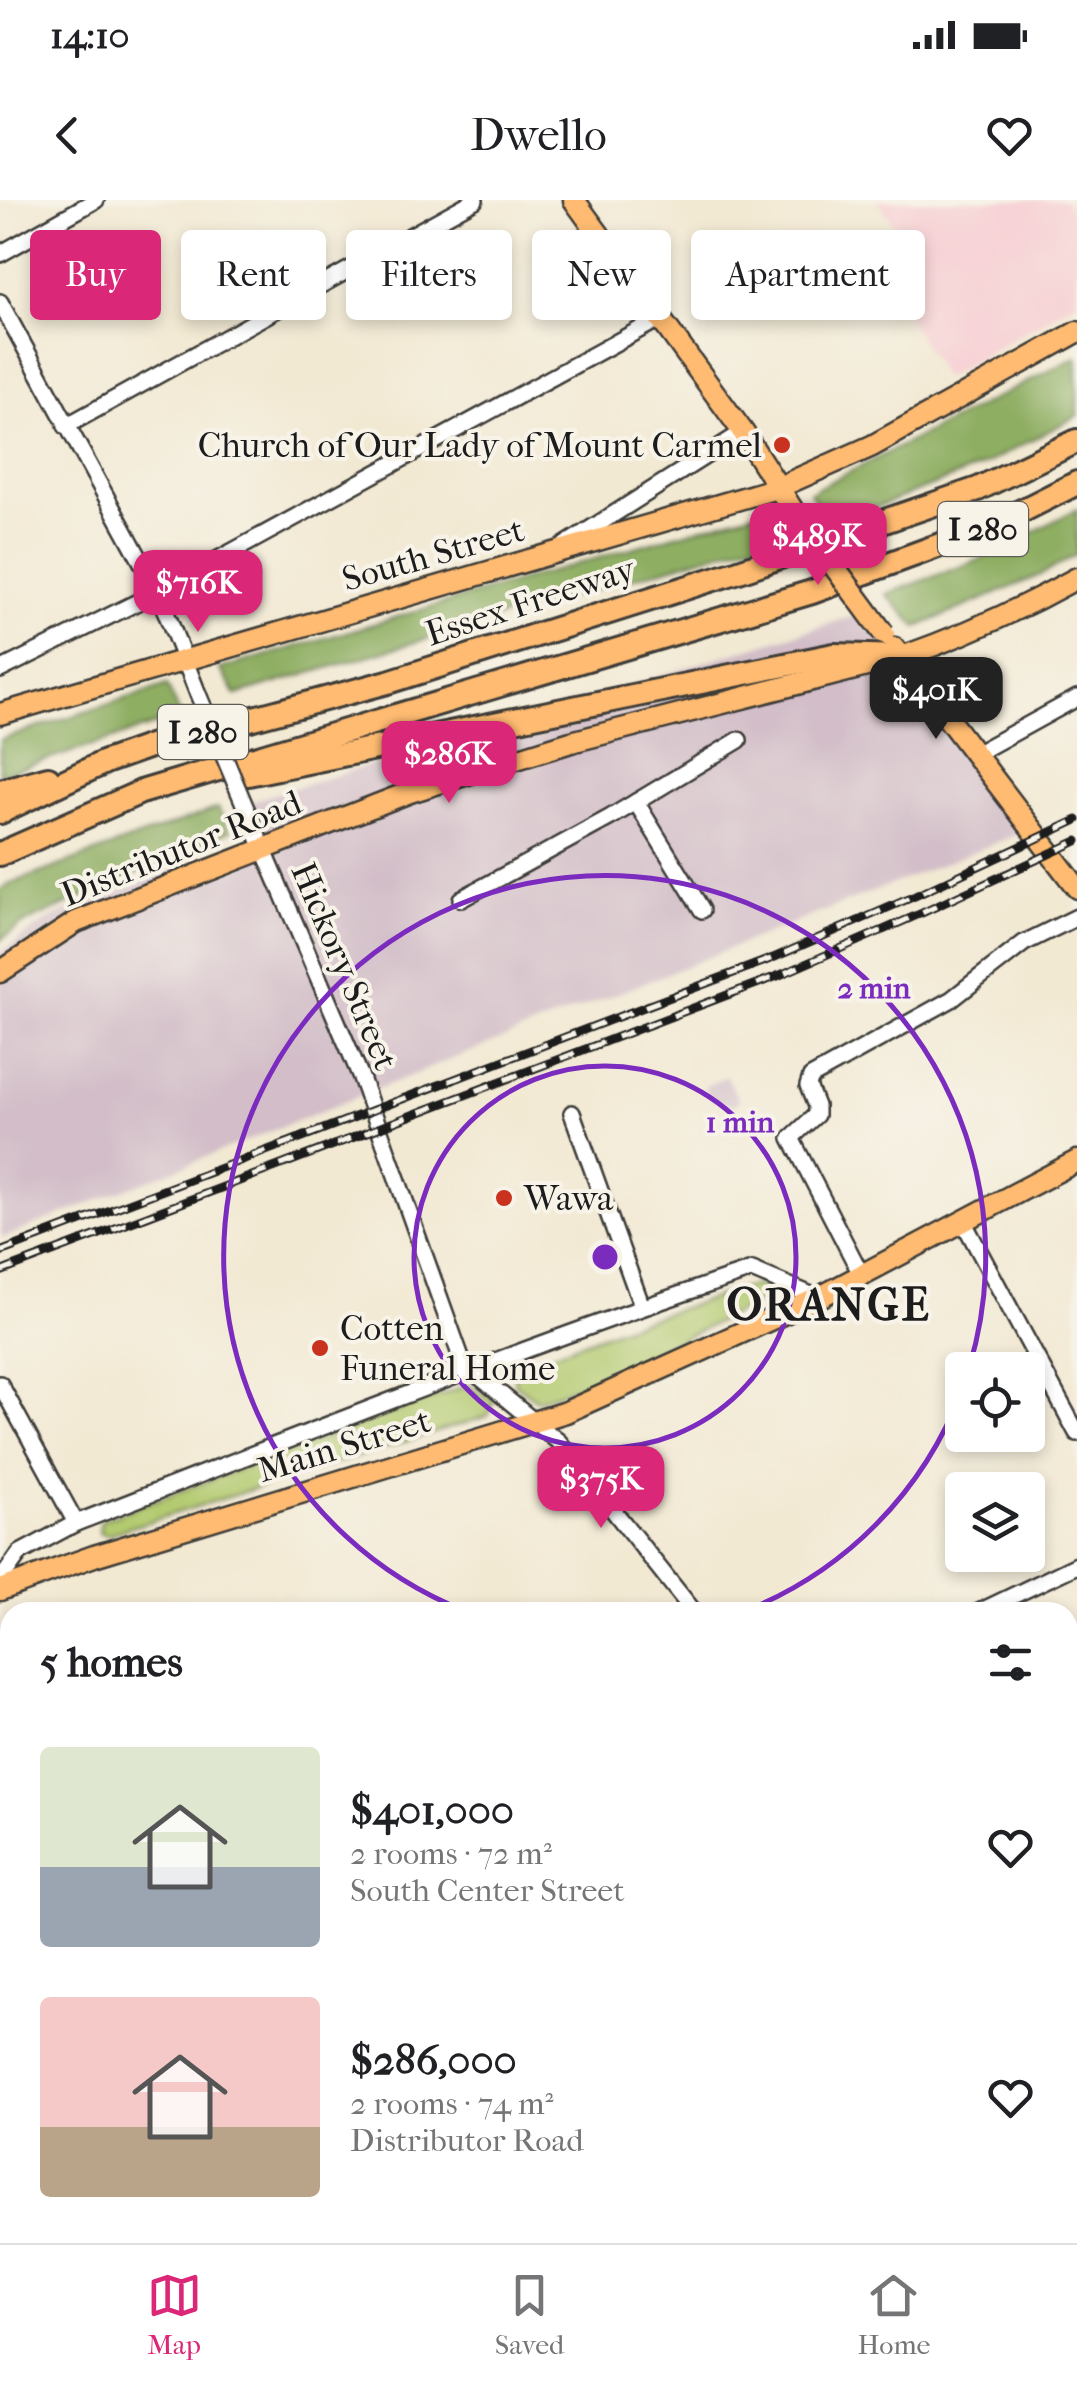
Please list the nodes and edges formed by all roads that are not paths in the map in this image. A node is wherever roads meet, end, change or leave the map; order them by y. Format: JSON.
{"nodes":[{"id":1,"x":96,"y":200,"type":"edge"},
{"id":2,"x":475,"y":200,"type":"edge"},
{"id":3,"x":574,"y":200,"type":"edge"},
{"id":4,"x":595,"y":230,"type":"edge"},
{"id":5,"x":0,"y":254,"type":"edge"},
{"id":6,"x":0,"y":302,"type":"edge"},
{"id":7,"x":657,"y":320,"type":"edge"},
{"id":8,"x":660,"y":320,"type":"edge"},
{"id":9,"x":1077,"y":332,"type":"edge"},
{"id":10,"x":66,"y":426,"type":"junction"},
{"id":11,"x":743,"y":432,"type":"junction"},
{"id":12,"x":1077,"y":441,"type":"edge"},
{"id":13,"x":1077,"y":483,"type":"edge"},
{"id":14,"x":777,"y":488,"type":"junction"},
{"id":15,"x":552,"y":552,"type":"junction"},
{"id":16,"x":1077,"y":578,"type":"edge"},
{"id":17,"x":158,"y":592,"type":"junction"},
{"id":18,"x":902,"y":657,"type":"junction"},
{"id":19,"x":183,"y":661,"type":"junction"},
{"id":20,"x":0,"y":670,"type":"edge"},
{"id":21,"x":1077,"y":698,"type":"edge"},
{"id":22,"x":0,"y":714,"type":"edge"},
{"id":23,"x":739,"y":740,"type":"dead end"},
{"id":24,"x":976,"y":753,"type":"junction"},
{"id":25,"x":105,"y":762,"type":"junction"},
{"id":26,"x":0,"y":791,"type":"edge"},
{"id":27,"x":142,"y":792,"type":"junction"},
{"id":28,"x":636,"y":802,"type":"junction"},
{"id":29,"x":0,"y":812,"type":"edge"},
{"id":30,"x":263,"y":849,"type":"junction"},
{"id":31,"x":0,"y":854,"type":"edge"},
{"id":32,"x":1077,"y":888,"type":"edge"},
{"id":33,"x":461,"y":899,"type":"dead end"},
{"id":34,"x":702,"y":910,"type":"dead end"},
{"id":35,"x":1077,"y":917,"type":"edge"},
{"id":36,"x":0,"y":972,"type":"edge"},
{"id":37,"x":572,"y":1113,"type":"dead end"},
{"id":38,"x":1077,"y":1162,"type":"edge"},
{"id":39,"x":963,"y":1222,"type":"junction"},
{"id":40,"x":862,"y":1276,"type":"junction"},
{"id":41,"x":818,"y":1298,"type":"junction"},
{"id":42,"x":642,"y":1307,"type":"junction"},
{"id":43,"x":471,"y":1370,"type":"junction"},
{"id":44,"x":0,"y":1384,"type":"edge"},
{"id":45,"x":538,"y":1422,"type":"junction"},
{"id":46,"x":1077,"y":1433,"type":"edge"},
{"id":47,"x":76,"y":1522,"type":"junction"},
{"id":48,"x":1077,"y":1566,"type":"edge"},
{"id":49,"x":0,"y":1581,"type":"edge"},
{"id":50,"x":0,"y":1590,"type":"edge"},
{"id":51,"x":686,"y":1602,"type":"edge"},
{"id":52,"x":1000,"y":1602,"type":"edge"}],
"edges":[{"from":1,"to":5,"type":"street"},
{"from":2,"to":10,"type":"street"},
{"from":3,"to":4,"type":"main road"},
{"from":6,"to":10,"type":"street","name":"Hickory Street"},
{"from":7,"to":17,"type":"street"},
{"from":8,"to":11,"type":"main road"},
{"from":9,"to":14,"type":"main road"},
{"from":10,"to":17,"type":"street","name":"Hickory Street"},
{"from":11,"to":14,"type":"main road"},
{"from":11,"to":15,"type":"street","name":"South Street"},
{"from":12,"to":25,"type":"highway","name":"Essex Freeway","number":"I 280"},
{"from":13,"to":27,"type":"highway","name":"Essex Freeway","number":"I 280"},
{"from":14,"to":15,"type":"main road"},
{"from":14,"to":18,"type":"main road","bridge":true},
{"from":15,"to":19,"type":"main road","name":"South Street"},
{"from":16,"to":18,"type":"main road","name":"Distributor Road"},
{"from":17,"to":19,"type":"street","name":"Hickory Street"},
{"from":17,"to":20,"type":"street"},
{"from":18,"to":24,"type":"main road"},
{"from":18,"to":27,"type":"highway"},
{"from":18,"to":30,"type":"main road","name":"Distributor Road"},
{"from":19,"to":22,"type":"main road","name":"South Street"},
{"from":19,"to":30,"type":"street","name":"Hickory Street","bridge":true},
{"from":21,"to":24,"type":"street"},
{"from":23,"to":28,"type":"street"},
{"from":24,"to":32,"type":"main road"},
{"from":25,"to":26,"type":"highway"},
{"from":25,"to":29,"type":"highway","name":"Essex Freeway","number":"I 280"},
{"from":27,"to":31,"type":"highway","name":"Essex Freeway","number":"I 280"},
{"from":28,"to":33,"type":"street"},
{"from":28,"to":34,"type":"street"},
{"from":30,"to":36,"type":"main road","name":"Distributor Road"},
{"from":30,"to":43,"type":"street","name":"Hickory Street"},
{"from":35,"to":40,"type":"street"},
{"from":37,"to":42,"type":"street"},
{"from":38,"to":39,"type":"main road","name":"Main Street"},
{"from":39,"to":40,"type":"main road","name":"Main Street"},
{"from":39,"to":46,"type":"street"},
{"from":40,"to":41,"type":"main road","name":"Main Street"},
{"from":41,"to":42,"type":"street"},
{"from":41,"to":45,"type":"main road","name":"Main Street"},
{"from":42,"to":43,"type":"street"},
{"from":43,"to":45,"type":"street","name":"Hickory Street"},
{"from":43,"to":47,"type":"street"},
{"from":44,"to":47,"type":"street"},
{"from":45,"to":50,"type":"main road","name":"Main Street"},
{"from":45,"to":51,"type":"street","name":"Hickory Street"},
{"from":47,"to":49,"type":"street"},
{"from":48,"to":52,"type":"street"}]}
